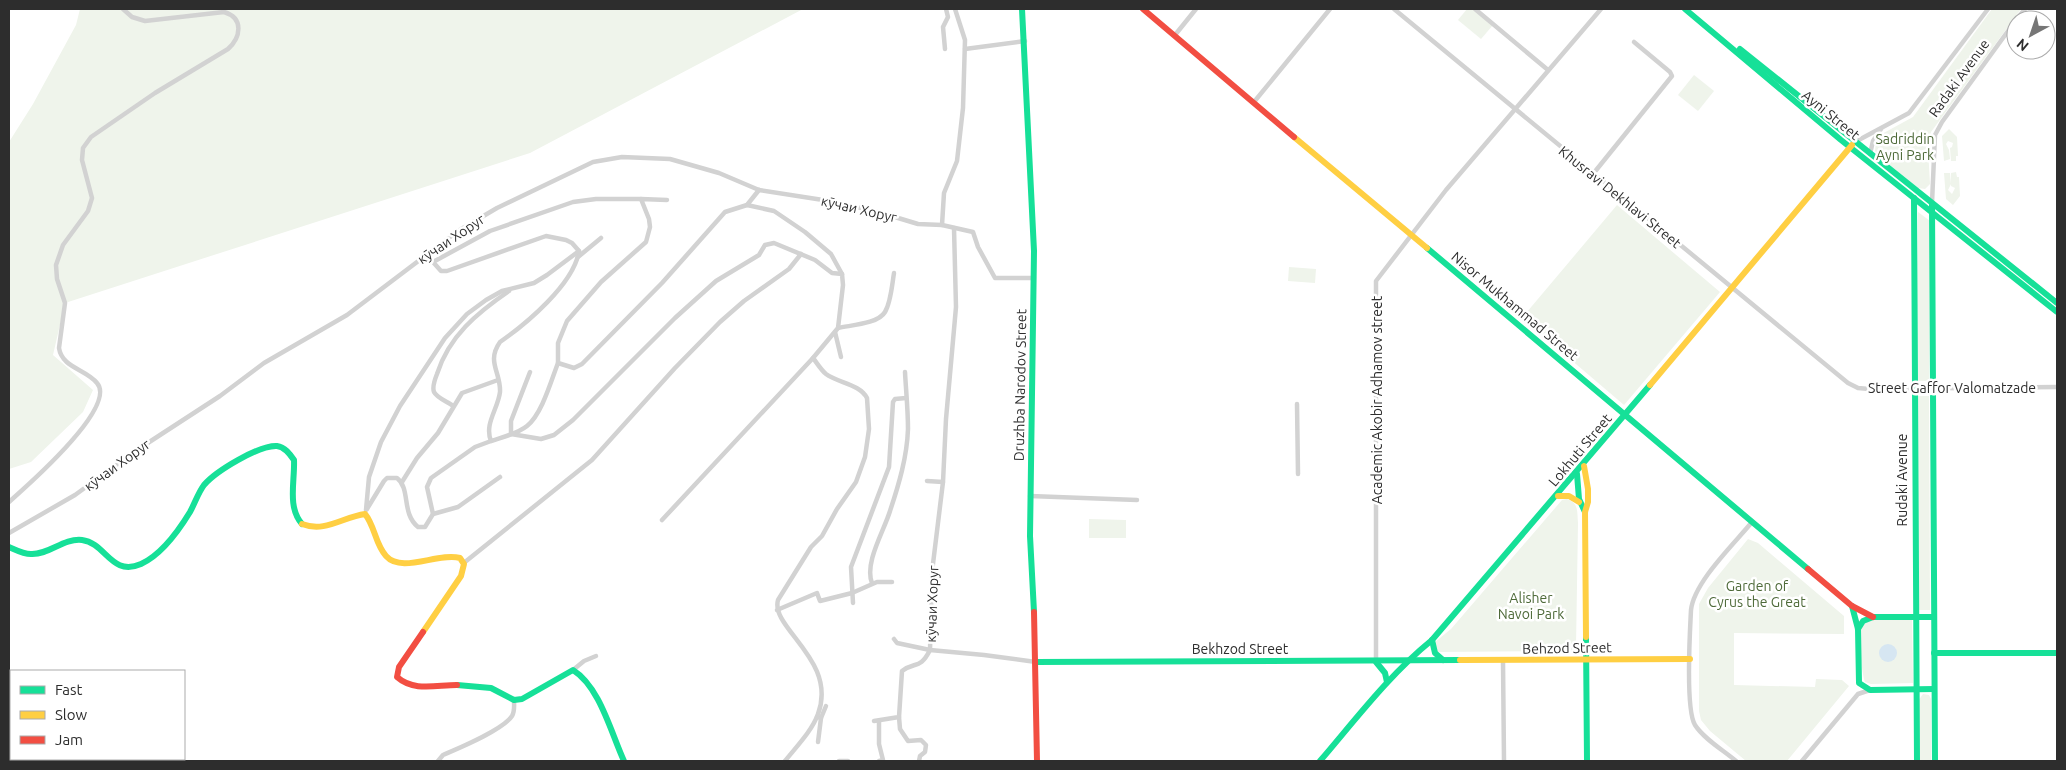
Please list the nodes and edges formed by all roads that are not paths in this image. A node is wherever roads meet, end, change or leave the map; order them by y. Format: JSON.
{"nodes":[{"id":1,"x":123,"y":9,"type":"edge"},
{"id":2,"x":946,"y":9,"type":"edge"},
{"id":3,"x":955,"y":9,"type":"edge"},
{"id":4,"x":1022,"y":9,"type":"edge"},
{"id":5,"x":1143,"y":9,"type":"edge"},
{"id":6,"x":1196,"y":9,"type":"edge"},
{"id":7,"x":1330,"y":9,"type":"edge"},
{"id":8,"x":1394,"y":9,"type":"edge"},
{"id":9,"x":1475,"y":9,"type":"edge"},
{"id":10,"x":1601,"y":9,"type":"edge"},
{"id":11,"x":1685,"y":9,"type":"edge"},
{"id":12,"x":1693,"y":9,"type":"edge"},
{"id":13,"x":1988,"y":9,"type":"edge"},
{"id":14,"x":2006,"y":34,"type":"edge"},
{"id":15,"x":1175,"y":35,"type":"junction"},
{"id":16,"x":1025,"y":41,"type":"junction"},
{"id":17,"x":1634,"y":42,"type":"dead end"},
{"id":18,"x":945,"y":49,"type":"dead end"},
{"id":19,"x":965,"y":50,"type":"junction"},
{"id":20,"x":1548,"y":70,"type":"junction"},
{"id":21,"x":1254,"y":102,"type":"junction"},
{"id":22,"x":1515,"y":110,"type":"junction"},
{"id":23,"x":1819,"y":117,"type":"junction"},
{"id":24,"x":1882,"y":128,"type":"junction"},
{"id":25,"x":1853,"y":145,"type":"junction"},
{"id":26,"x":1870,"y":155,"type":"junction"},
{"id":27,"x":1870,"y":162,"type":"junction"},
{"id":28,"x":1593,"y":174,"type":"junction"},
{"id":29,"x":759,"y":190,"type":"junction"},
{"id":30,"x":1914,"y":198,"type":"junction"},
{"id":31,"x":641,"y":199,"type":"junction"},
{"id":32,"x":667,"y":200,"type":"dead end"},
{"id":33,"x":747,"y":205,"type":"junction"},
{"id":34,"x":1932,"y":205,"type":"junction"},
{"id":35,"x":1933,"y":213,"type":"junction"},
{"id":36,"x":942,"y":225,"type":"junction"},
{"id":37,"x":954,"y":228,"type":"junction"},
{"id":38,"x":1412,"y":234,"type":"junction"},
{"id":39,"x":601,"y":238,"type":"dead end"},
{"id":40,"x":579,"y":251,"type":"junction"},
{"id":41,"x":802,"y":254,"type":"junction"},
{"id":42,"x":427,"y":255,"type":"junction"},
{"id":43,"x":578,"y":258,"type":"junction"},
{"id":44,"x":433,"y":262,"type":"junction"},
{"id":45,"x":2009,"y":269,"type":"junction"},
{"id":46,"x":894,"y":273,"type":"dead end"},
{"id":47,"x":842,"y":274,"type":"junction"},
{"id":48,"x":1034,"y":278,"type":"junction"},
{"id":49,"x":514,"y":288,"type":"junction"},
{"id":50,"x":1733,"y":288,"type":"junction"},
{"id":51,"x":2057,"y":303,"type":"edge"},
{"id":52,"x":2057,"y":312,"type":"edge"},
{"id":53,"x":836,"y":330,"type":"junction"},
{"id":54,"x":841,"y":357,"type":"dead end"},
{"id":55,"x":813,"y":358,"type":"junction"},
{"id":56,"x":558,"y":363,"type":"junction"},
{"id":57,"x":530,"y":372,"type":"dead end"},
{"id":58,"x":905,"y":372,"type":"dead end"},
{"id":59,"x":498,"y":380,"type":"junction"},
{"id":60,"x":1848,"y":383,"type":"joint"},
{"id":61,"x":1914,"y":388,"type":"junction"},
{"id":62,"x":1934,"y":388,"type":"junction"},
{"id":63,"x":2057,"y":388,"type":"edge"},
{"id":64,"x":906,"y":398,"type":"junction"},
{"id":65,"x":1298,"y":404,"type":"dead end"},
{"id":66,"x":453,"y":406,"type":"junction"},
{"id":67,"x":1626,"y":416,"type":"junction"},
{"id":68,"x":511,"y":434,"type":"junction"},
{"id":69,"x":491,"y":441,"type":"junction"},
{"id":70,"x":1584,"y":466,"type":"junction"},
{"id":71,"x":1298,"y":474,"type":"dead end"},
{"id":72,"x":1576,"y":474,"type":"junction"},
{"id":73,"x":500,"y":477,"type":"dead end"},
{"id":74,"x":927,"y":481,"type":"dead end"},
{"id":75,"x":402,"y":482,"type":"junction"},
{"id":76,"x":943,"y":482,"type":"junction"},
{"id":77,"x":1030,"y":496,"type":"junction"},
{"id":78,"x":1558,"y":496,"type":"junction"},
{"id":79,"x":1137,"y":500,"type":"dead end"},
{"id":80,"x":9,"y":502,"type":"edge"},
{"id":81,"x":1579,"y":502,"type":"junction"},
{"id":82,"x":365,"y":512,"type":"junction"},
{"id":83,"x":1585,"y":512,"type":"junction"},
{"id":84,"x":433,"y":514,"type":"junction"},
{"id":85,"x":662,"y":520,"type":"dead end"},
{"id":86,"x":1752,"y":522,"type":"junction"},
{"id":87,"x":9,"y":533,"type":"edge"},
{"id":88,"x":9,"y":548,"type":"edge"},
{"id":89,"x":465,"y":562,"type":"junction"},
{"id":90,"x":892,"y":582,"type":"dead end"},
{"id":91,"x":872,"y":583,"type":"junction"},
{"id":92,"x":852,"y":593,"type":"junction"},
{"id":93,"x":853,"y":603,"type":"dead end"},
{"id":94,"x":1852,"y":606,"type":"junction"},
{"id":95,"x":777,"y":610,"type":"junction"},
{"id":96,"x":1873,"y":617,"type":"junction"},
{"id":97,"x":1916,"y":617,"type":"junction"},
{"id":98,"x":1934,"y":617,"type":"junction"},
{"id":99,"x":1858,"y":629,"type":"junction"},
{"id":100,"x":894,"y":639,"type":"dead end"},
{"id":101,"x":1432,"y":640,"type":"junction"},
{"id":102,"x":930,"y":650,"type":"junction"},
{"id":103,"x":1934,"y":653,"type":"junction"},
{"id":104,"x":2057,"y":653,"type":"edge"},
{"id":105,"x":596,"y":656,"type":"dead end"},
{"id":106,"x":1690,"y":659,"type":"junction"},
{"id":107,"x":1408,"y":660,"type":"junction"},
{"id":108,"x":1443,"y":660,"type":"junction"},
{"id":109,"x":1585,"y":660,"type":"junction"},
{"id":110,"x":1503,"y":661,"type":"junction"},
{"id":111,"x":1036,"y":662,"type":"junction"},
{"id":112,"x":1376,"y":662,"type":"junction"},
{"id":113,"x":573,"y":670,"type":"junction"},
{"id":114,"x":1387,"y":682,"type":"junction"},
{"id":115,"x":1859,"y":683,"type":"junction"},
{"id":116,"x":1916,"y":689,"type":"junction"},
{"id":117,"x":1934,"y":689,"type":"junction"},
{"id":118,"x":1870,"y":690,"type":"junction"},
{"id":119,"x":1858,"y":694,"type":"junction"},
{"id":120,"x":514,"y":700,"type":"junction"},
{"id":121,"x":826,"y":706,"type":"dead end"},
{"id":122,"x":819,"y":717,"type":"junction"},
{"id":123,"x":899,"y":717,"type":"junction"},
{"id":124,"x":818,"y":742,"type":"dead end"},
{"id":125,"x":438,"y":761,"type":"edge"},
{"id":126,"x":624,"y":761,"type":"edge"},
{"id":127,"x":785,"y":761,"type":"edge"},
{"id":128,"x":839,"y":761,"type":"edge"},
{"id":129,"x":848,"y":761,"type":"edge"},
{"id":130,"x":882,"y":761,"type":"edge"},
{"id":131,"x":919,"y":761,"type":"edge"},
{"id":132,"x":1037,"y":761,"type":"edge"},
{"id":133,"x":1320,"y":761,"type":"edge"},
{"id":134,"x":1504,"y":761,"type":"edge"},
{"id":135,"x":1586,"y":761,"type":"edge"},
{"id":136,"x":1736,"y":761,"type":"edge"},
{"id":137,"x":1802,"y":761,"type":"edge"},
{"id":138,"x":1916,"y":761,"type":"edge"},
{"id":139,"x":1935,"y":761,"type":"edge"}],
"edges":[{"from":1,"to":80,"type":"street"},
{"from":2,"to":18,"type":"street"},
{"from":3,"to":19,"type":"street"},
{"from":4,"to":16,"type":"main road","name":"Druzhba Narodov Street"},
{"from":5,"to":15,"type":"main road","name":"Nisor Mukhammad Street"},
{"from":6,"to":15,"type":"street"},
{"from":7,"to":21,"type":"street"},
{"from":8,"to":22,"type":"street","name":"Khusravi Dekhlavi Street"},
{"from":9,"to":20,"type":"street"},
{"from":10,"to":20,"type":"street","name":"Academic Akobir Adhamov street"},
{"from":11,"to":23,"type":"main road","name":"Ayni Street"},
{"from":12,"to":23,"type":"main road"},
{"from":13,"to":24,"type":"street"},
{"from":14,"to":34,"type":"street","name":"Radaki Avenue"},
{"from":15,"to":21,"type":"main road","name":"Nisor Mukhammad Street"},
{"from":16,"to":19,"type":"street"},
{"from":16,"to":48,"type":"main road","name":"Druzhba Narodov Street"},
{"from":17,"to":28,"type":"street"},
{"from":19,"to":36,"type":"street"},
{"from":20,"to":22,"type":"street","name":"Academic Akobir Adhamov street"},
{"from":21,"to":38,"type":"main road","name":"Nisor Mukhammad Street"},
{"from":22,"to":28,"type":"street","name":"Khusravi Dekhlavi Street"},
{"from":22,"to":38,"type":"street","name":"Academic Akobir Adhamov street"},
{"from":23,"to":25,"type":"main road","name":"Ayni Street"},
{"from":24,"to":25,"type":"street"},
{"from":24,"to":26,"type":"street"},
{"from":25,"to":26,"type":"main road","name":"Ayni Street"},
{"from":25,"to":27,"type":"main road","name":"Ayni Street"},
{"from":25,"to":50,"type":"main road","name":"Lokhuti Street"},
{"from":26,"to":27,"type":"street"},
{"from":26,"to":34,"type":"main road","name":"Ayni Street"},
{"from":27,"to":30,"type":"main road","name":"Ayni Street"},
{"from":28,"to":50,"type":"street","name":"Khusravi Dekhlavi Street"},
{"from":29,"to":33,"type":"street"},
{"from":29,"to":36,"type":"street","name":"кӯчаи Хоруг"},
{"from":29,"to":42,"type":"street","name":"кӯчаи Хоруг"},
{"from":30,"to":35,"type":"main road","name":"Ayni Street"},
{"from":30,"to":61,"type":"main road","name":"Rudaki Avenue"},
{"from":31,"to":32,"type":"street"},
{"from":31,"to":44,"type":"street"},
{"from":31,"to":56,"type":"street"},
{"from":33,"to":47,"type":"street"},
{"from":33,"to":56,"type":"street"},
{"from":34,"to":35,"type":"main road","name":"Radaki Avenue"},
{"from":34,"to":45,"type":"main road","name":"Ayni Street"},
{"from":35,"to":45,"type":"main road","name":"Ayni Street"},
{"from":35,"to":62,"type":"main road"},
{"from":36,"to":37,"type":"street","name":"кӯчаи Хоруг"},
{"from":37,"to":48,"type":"street","name":"кӯчаи Хоруг"},
{"from":37,"to":76,"type":"street","name":"кӯчаи Хоруг"},
{"from":38,"to":67,"type":"main road","name":"Nisor Mukhammad Street"},
{"from":38,"to":112,"type":"street","name":"Academic Akobir Adhamov street"},
{"from":39,"to":43,"type":"street"},
{"from":40,"to":43,"type":"street"},
{"from":40,"to":44,"type":"street"},
{"from":40,"to":49,"type":"street"},
{"from":41,"to":47,"type":"street"},
{"from":41,"to":68,"type":"street"},
{"from":41,"to":89,"type":"street"},
{"from":42,"to":44,"type":"street"},
{"from":42,"to":87,"type":"street","name":"кӯчаи Хоруг"},
{"from":43,"to":59,"type":"street"},
{"from":45,"to":51,"type":"main road","name":"Ayni Street"},
{"from":45,"to":52,"type":"main road","name":"Ayni Street"},
{"from":46,"to":53,"type":"street"},
{"from":47,"to":53,"type":"street"},
{"from":48,"to":77,"type":"main road","name":"Druzhba Narodov Street"},
{"from":49,"to":66,"type":"street"},
{"from":49,"to":82,"type":"street"},
{"from":50,"to":60,"type":"street","name":"Khusravi Dekhlavi Street"},
{"from":50,"to":67,"type":"main road","name":"Lokhuti Street"},
{"from":53,"to":54,"type":"street"},
{"from":53,"to":55,"type":"street"},
{"from":55,"to":85,"type":"street"},
{"from":55,"to":95,"type":"street"},
{"from":56,"to":68,"type":"street"},
{"from":57,"to":68,"type":"street"},
{"from":58,"to":64,"type":"street"},
{"from":59,"to":66,"type":"street"},
{"from":59,"to":69,"type":"street"},
{"from":60,"to":61,"type":"street","name":"Street Gaffor Valomatzade"},
{"from":61,"to":62,"type":"street","name":"Street Gaffor Valomatzade"},
{"from":61,"to":97,"type":"main road","name":"Rudaki Avenue"},
{"from":62,"to":63,"type":"street","name":"Street Gaffor Valomatzade"},
{"from":62,"to":98,"type":"main road"},
{"from":64,"to":91,"type":"street"},
{"from":64,"to":92,"type":"street"},
{"from":65,"to":71,"type":"street"},
{"from":66,"to":75,"type":"street"},
{"from":67,"to":70,"type":"main road","name":"Lokhuti Street"},
{"from":67,"to":86,"type":"main road","name":"Nisor Mukhammad Street"},
{"from":68,"to":69,"type":"street"},
{"from":69,"to":84,"type":"street"},
{"from":70,"to":72,"type":"main road","name":"Lokhuti Street"},
{"from":70,"to":83,"type":"main road"},
{"from":72,"to":78,"type":"main road","name":"Lokhuti Street"},
{"from":72,"to":81,"type":"main road"},
{"from":73,"to":84,"type":"street"},
{"from":74,"to":76,"type":"street"},
{"from":75,"to":82,"type":"street"},
{"from":75,"to":84,"type":"street"},
{"from":76,"to":102,"type":"street","name":"кӯчаи Хоруг"},
{"from":77,"to":79,"type":"street"},
{"from":77,"to":111,"type":"main road","name":"Druzhba Narodov Street"},
{"from":78,"to":81,"type":"main road"},
{"from":78,"to":101,"type":"main road","name":"Lokhuti Street"},
{"from":81,"to":83,"type":"main road"},
{"from":82,"to":88,"type":"main road"},
{"from":82,"to":89,"type":"main road"},
{"from":83,"to":109,"type":"main road"},
{"from":86,"to":94,"type":"main road","name":"Nisor Mukhammad Street"},
{"from":86,"to":106,"type":"street"},
{"from":89,"to":120,"type":"main road"},
{"from":90,"to":91,"type":"street"},
{"from":91,"to":92,"type":"street"},
{"from":92,"to":93,"type":"street"},
{"from":92,"to":95,"type":"street"},
{"from":94,"to":96,"type":"main road","name":"Nisor Mukhammad Street"},
{"from":94,"to":99,"type":"main road"},
{"from":95,"to":122,"type":"street"},
{"from":96,"to":97,"type":"main road","name":"Nisor Mukhammad Street"},
{"from":96,"to":99,"type":"main road"},
{"from":97,"to":98,"type":"main road","name":"Nisor Mukhammad Street"},
{"from":97,"to":116,"type":"main road","name":"Rudaki Avenue"},
{"from":98,"to":103,"type":"main road"},
{"from":99,"to":115,"type":"main road"},
{"from":100,"to":102,"type":"street"},
{"from":101,"to":107,"type":"main road","name":"Lokhuti Street"},
{"from":101,"to":108,"type":"main road"},
{"from":102,"to":111,"type":"street"},
{"from":102,"to":123,"type":"street"},
{"from":103,"to":104,"type":"main road"},
{"from":103,"to":117,"type":"main road"},
{"from":105,"to":113,"type":"street"},
{"from":106,"to":109,"type":"main road","name":"Behzod Street"},
{"from":106,"to":136,"type":"street"},
{"from":107,"to":108,"type":"main road","name":"Bekhzod Street"},
{"from":107,"to":112,"type":"main road","name":"Bekhzod Street"},
{"from":107,"to":114,"type":"main road","name":"Lokhuti Street"},
{"from":108,"to":110,"type":"main road","name":"Behzod Street"},
{"from":109,"to":110,"type":"main road","name":"Behzod Street"},
{"from":109,"to":135,"type":"main road"},
{"from":110,"to":134,"type":"street"},
{"from":111,"to":112,"type":"main road","name":"Bekhzod Street"},
{"from":111,"to":132,"type":"main road","name":"Druzhba Narodov Street"},
{"from":112,"to":114,"type":"main road"},
{"from":113,"to":120,"type":"main road"},
{"from":113,"to":126,"type":"main road"},
{"from":114,"to":133,"type":"main road","name":"Lokhuti Street"},
{"from":115,"to":118,"type":"main road"},
{"from":115,"to":119,"type":"street"},
{"from":116,"to":117,"type":"main road"},
{"from":116,"to":118,"type":"main road"},
{"from":116,"to":138,"type":"main road","name":"Rudaki Avenue"},
{"from":117,"to":139,"type":"main road"},
{"from":118,"to":119,"type":"street"},
{"from":119,"to":137,"type":"street"},
{"from":120,"to":125,"type":"street"},
{"from":121,"to":122,"type":"street"},
{"from":122,"to":124,"type":"street"},
{"from":122,"to":127,"type":"street"},
{"from":123,"to":130,"type":"street"},
{"from":123,"to":131,"type":"street"},
{"from":128,"to":129,"type":"street"}]}
